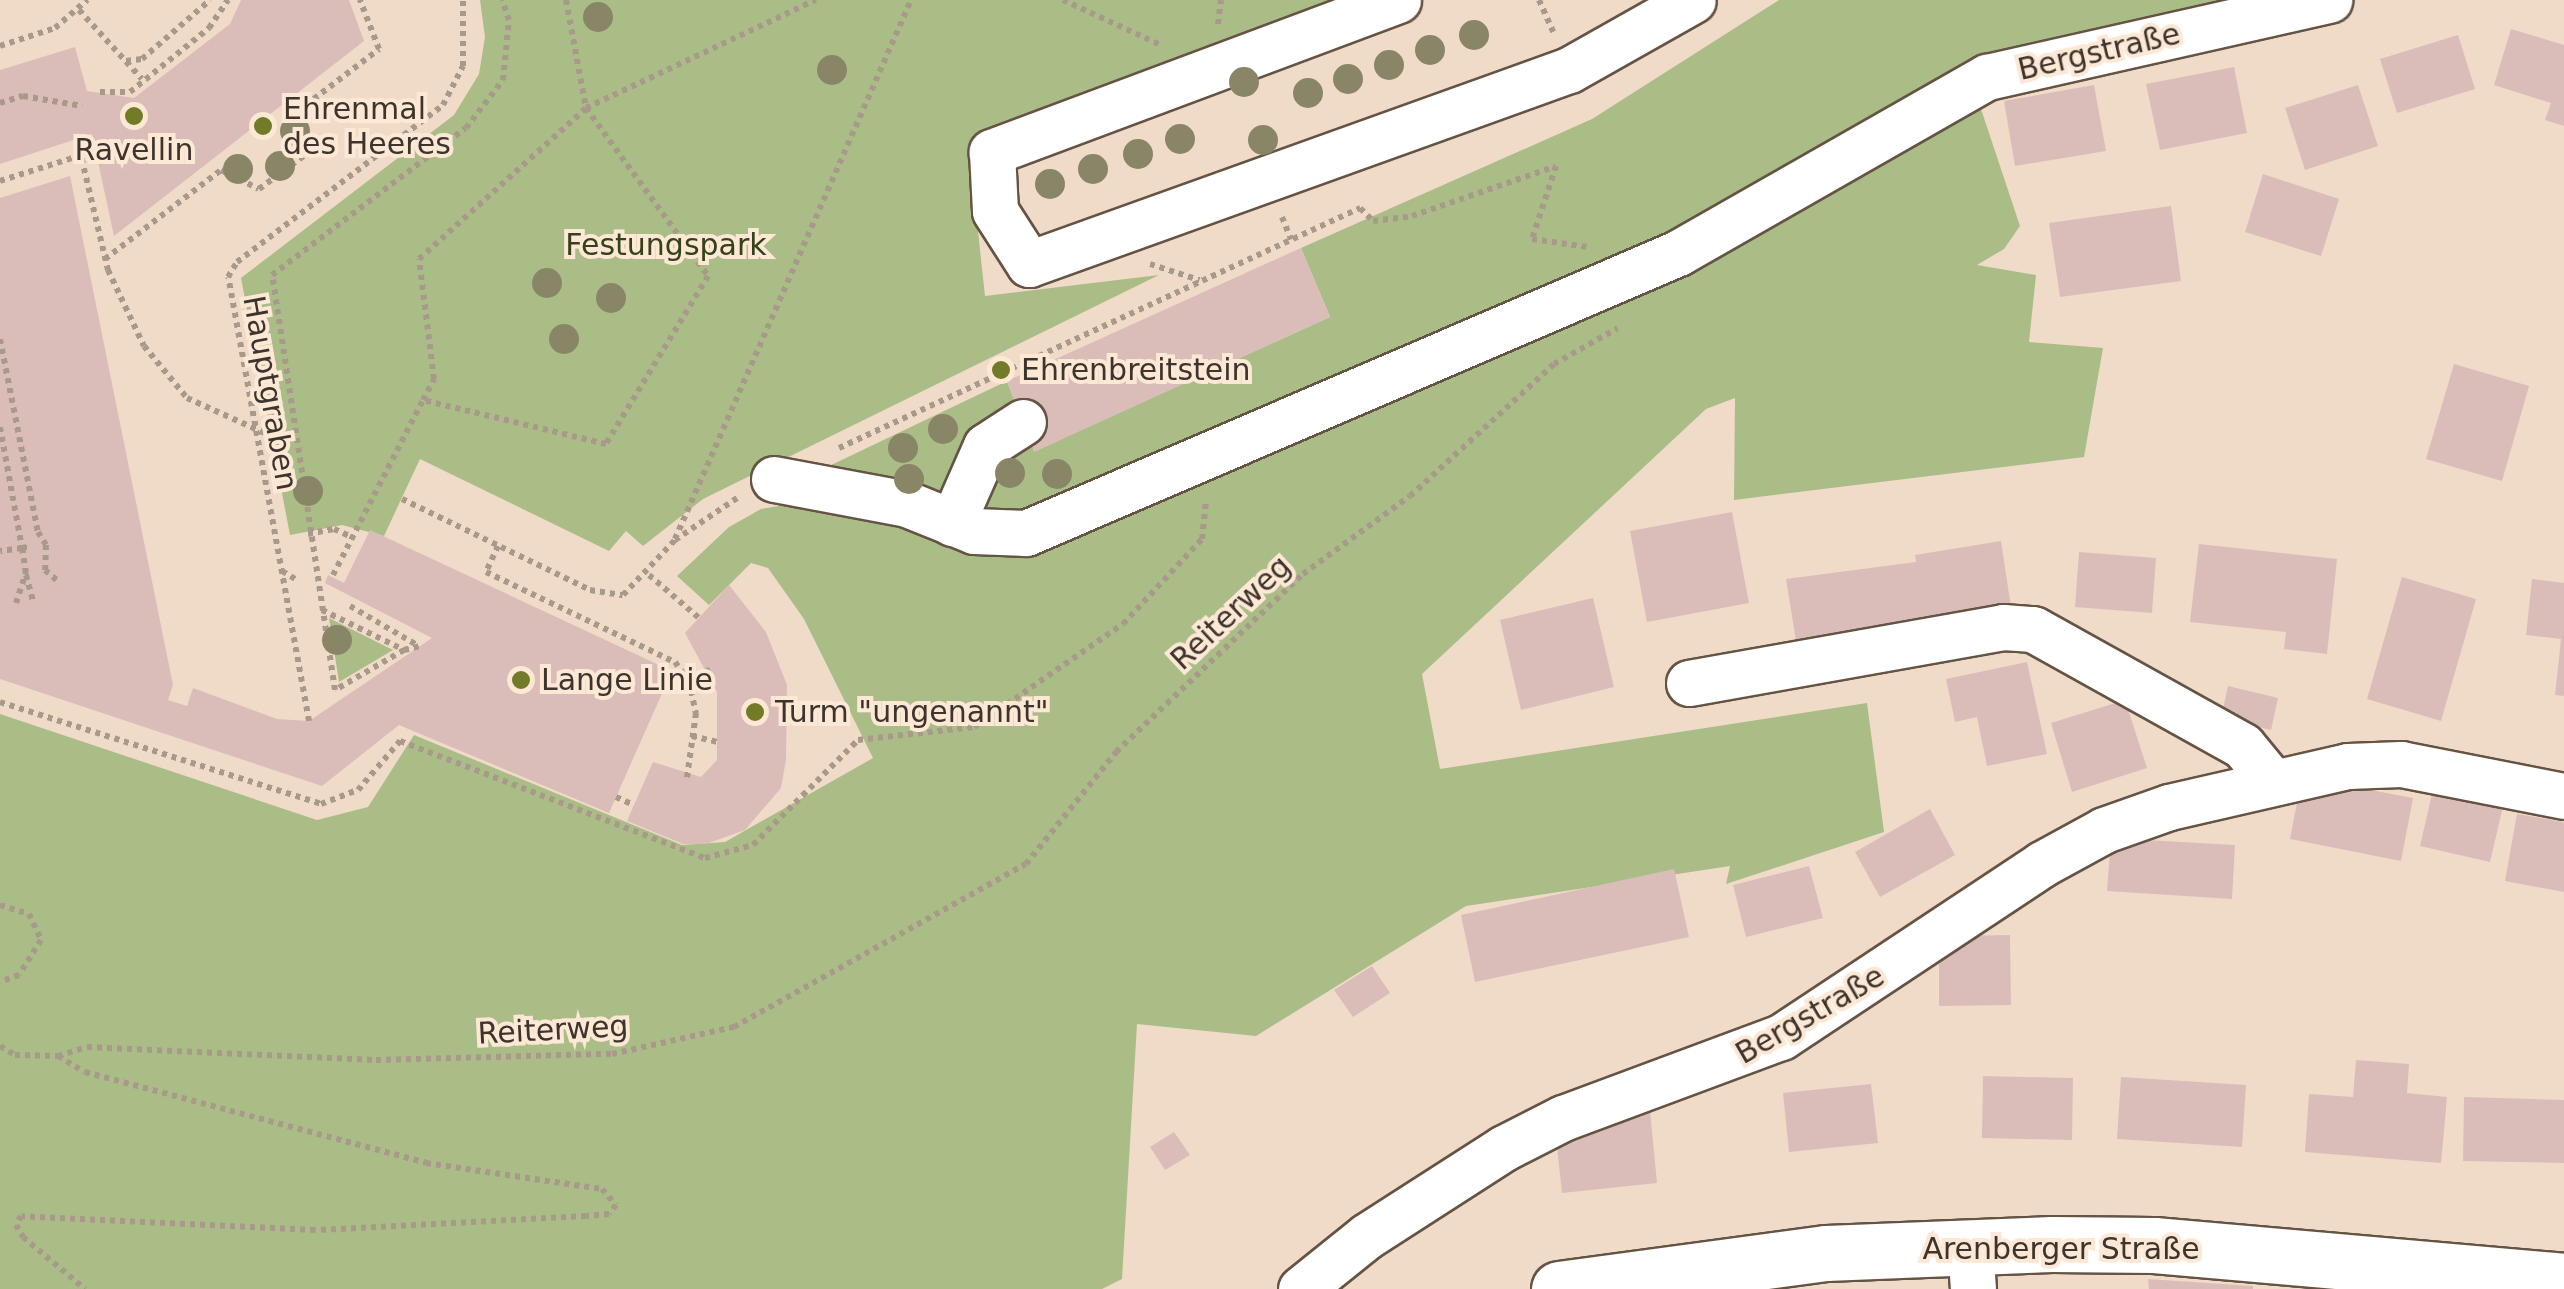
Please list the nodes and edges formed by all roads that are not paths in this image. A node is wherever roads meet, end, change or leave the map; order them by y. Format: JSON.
{"nodes":[{"id":1,"x":1398,"y":0,"type":"edge"},
{"id":2,"x":1693,"y":0,"type":"edge"},
{"id":3,"x":2329,"y":0,"type":"edge"},
{"id":4,"x":1023,"y":422,"type":"dead end"},
{"id":5,"x":774,"y":480,"type":"dead end"},
{"id":6,"x":952,"y":523,"type":"junction"},
{"id":7,"x":1689,"y":683,"type":"dead end"},
{"id":8,"x":2271,"y":780,"type":"junction"},
{"id":9,"x":2564,"y":796,"type":"edge"},
{"id":10,"x":1972,"y":1268,"type":"edge"},
{"id":11,"x":2439,"y":1278,"type":"edge"},
{"id":12,"x":2564,"y":1281,"type":"edge"},
{"id":13,"x":1628,"y":1283,"type":"edge"},
{"id":14,"x":1302,"y":1289,"type":"edge"},
{"id":15,"x":1559,"y":1289,"type":"edge"}],
"edges":[{"from":1,"to":2,"type":"street"},
{"from":3,"to":6,"type":"street","name":"Bergstraße"},
{"from":4,"to":6,"type":"street"},
{"from":5,"to":6,"type":"street","name":"Bergstraße"},
{"from":7,"to":8,"type":"street"},
{"from":8,"to":9,"type":"street","name":"Bergstraße"},
{"from":8,"to":14,"type":"street","name":"Bergstraße"},
{"from":10,"to":11,"type":"main road","name":"Arenberger Straße"},
{"from":10,"to":13,"type":"main road","name":"Arenberger Straße"},
{"from":11,"to":12,"type":"main road","name":"Arenberger Straße"},
{"from":13,"to":15,"type":"main road","name":"Arenberger Straße"}]}
